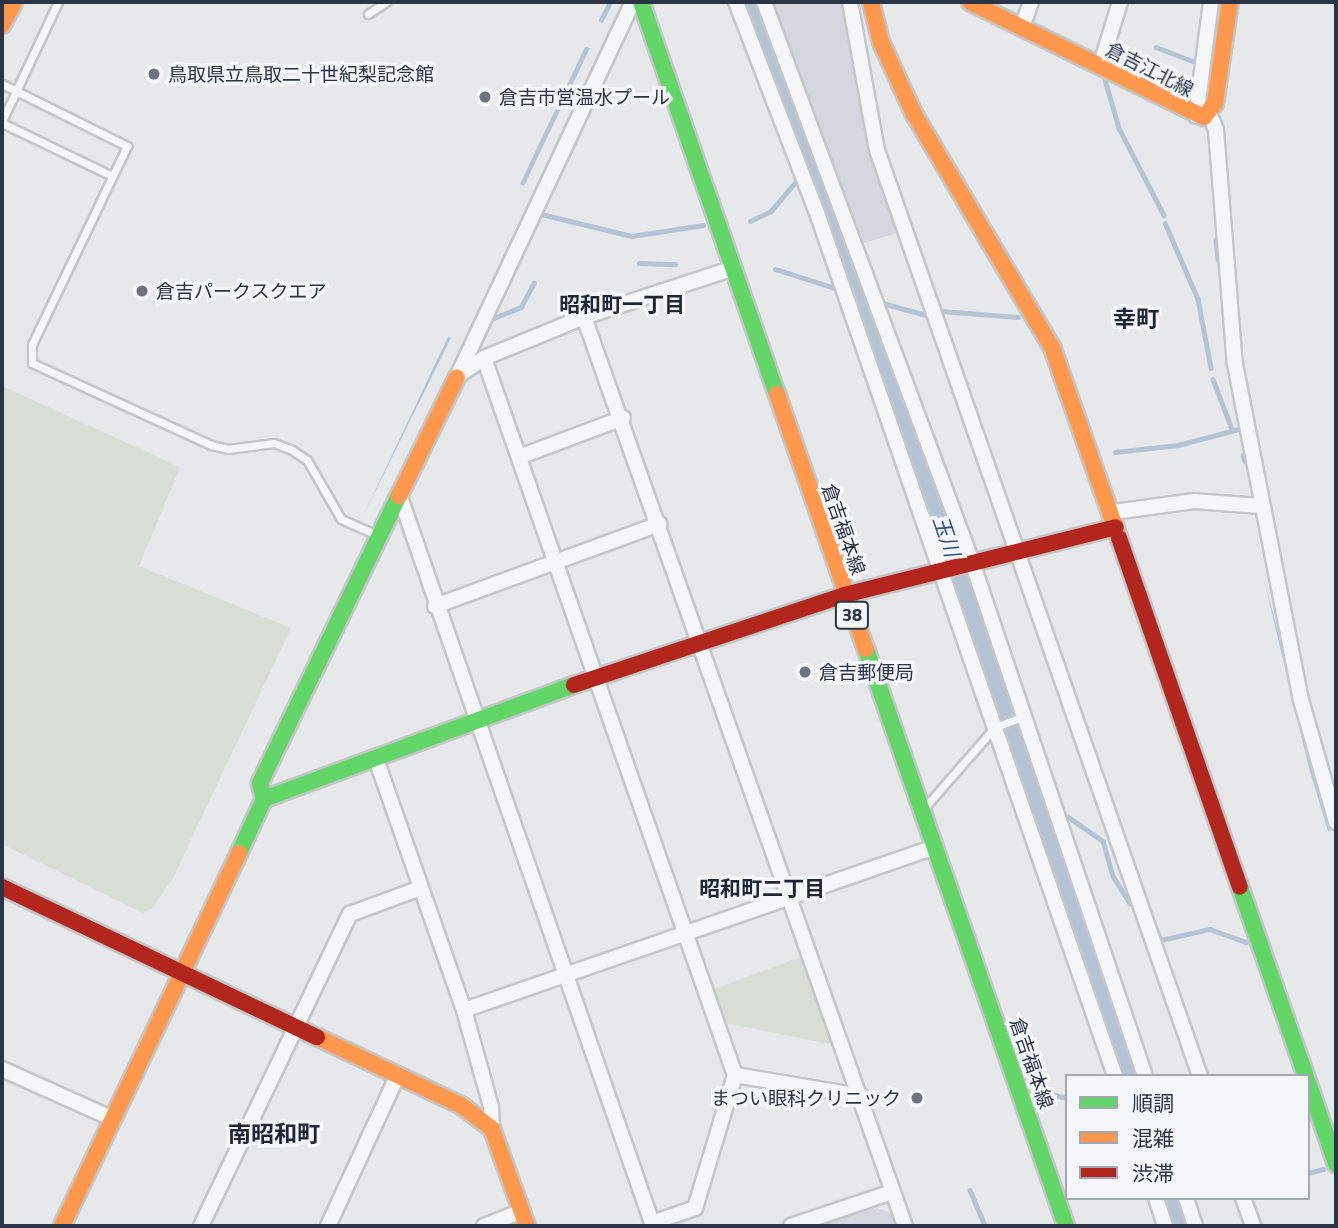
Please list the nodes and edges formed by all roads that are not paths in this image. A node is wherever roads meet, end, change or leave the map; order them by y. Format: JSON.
{"nodes":[{"id":1,"x":13,"y":2,"type":"edge"},
{"id":2,"x":58,"y":2,"type":"edge"},
{"id":3,"x":386,"y":2,"type":"edge"},
{"id":4,"x":633,"y":2,"type":"edge"},
{"id":5,"x":641,"y":2,"type":"edge"},
{"id":6,"x":736,"y":2,"type":"edge"},
{"id":7,"x":764,"y":2,"type":"edge"},
{"id":8,"x":850,"y":2,"type":"edge"},
{"id":9,"x":871,"y":2,"type":"edge"},
{"id":10,"x":970,"y":2,"type":"edge"},
{"id":11,"x":1031,"y":2,"type":"edge"},
{"id":12,"x":1120,"y":2,"type":"edge"},
{"id":13,"x":1211,"y":2,"type":"edge"},
{"id":14,"x":1230,"y":2,"type":"edge"},
{"id":15,"x":368,"y":14,"type":"dead end"},
{"id":16,"x":2,"y":25,"type":"edge"},
{"id":17,"x":1022,"y":27,"type":"junction"},
{"id":18,"x":1100,"y":67,"type":"junction"},
{"id":19,"x":2,"y":84,"type":"edge"},
{"id":20,"x":16,"y":91,"type":"junction"},
{"id":21,"x":1203,"y":115,"type":"junction"},
{"id":22,"x":2,"y":122,"type":"edge"},
{"id":23,"x":112,"y":176,"type":"junction"},
{"id":24,"x":734,"y":268,"type":"junction"},
{"id":25,"x":584,"y":317,"type":"junction"},
{"id":26,"x":484,"y":358,"type":"junction"},
{"id":27,"x":457,"y":376,"type":"junction"},
{"id":28,"x":623,"y":418,"type":"junction"},
{"id":29,"x":519,"y":457,"type":"junction"},
{"id":30,"x":399,"y":494,"type":"junction"},
{"id":31,"x":1260,"y":506,"type":"junction"},
{"id":32,"x":1114,"y":520,"type":"junction"},
{"id":33,"x":659,"y":524,"type":"junction"},
{"id":34,"x":379,"y":536,"type":"junction"},
{"id":35,"x":1017,"y":552,"type":"junction"},
{"id":36,"x":556,"y":561,"type":"junction"},
{"id":37,"x":972,"y":562,"type":"junction"},
{"id":38,"x":939,"y":570,"type":"junction"},
{"id":39,"x":845,"y":595,"type":"junction"},
{"id":40,"x":435,"y":606,"type":"junction"},
{"id":41,"x":700,"y":643,"type":"junction"},
{"id":42,"x":597,"y":677,"type":"junction"},
{"id":43,"x":1022,"y":718,"type":"junction"},
{"id":44,"x":477,"y":722,"type":"junction"},
{"id":45,"x":995,"y":727,"type":"junction"},
{"id":46,"x":376,"y":759,"type":"junction"},
{"id":47,"x":264,"y":799,"type":"junction"},
{"id":48,"x":922,"y":810,"type":"junction"},
{"id":49,"x":1336,"y":822,"type":"edge"},
{"id":50,"x":934,"y":846,"type":"junction"},
{"id":51,"x":2,"y":887,"type":"edge"},
{"id":52,"x":418,"y":889,"type":"junction"},
{"id":53,"x":788,"y":895,"type":"junction"},
{"id":54,"x":683,"y":932,"type":"junction"},
{"id":55,"x":566,"y":972,"type":"junction"},
{"id":56,"x":178,"y":974,"type":"junction"},
{"id":57,"x":464,"y":1010,"type":"junction"},
{"id":58,"x":294,"y":1027,"type":"junction"},
{"id":59,"x":2,"y":1069,"type":"edge"},
{"id":60,"x":735,"y":1074,"type":"junction"},
{"id":61,"x":1114,"y":1074,"type":"edge"},
{"id":62,"x":1144,"y":1074,"type":"edge"},
{"id":63,"x":1199,"y":1074,"type":"edge"},
{"id":64,"x":1305,"y":1074,"type":"edge"},
{"id":65,"x":397,"y":1077,"type":"junction"},
{"id":66,"x":1310,"y":1088,"type":"edge"},
{"id":67,"x":861,"y":1096,"type":"junction"},
{"id":68,"x":113,"y":1119,"type":"junction"},
{"id":69,"x":492,"y":1129,"type":"junction"},
{"id":70,"x":1336,"y":1164,"type":"edge"},
{"id":71,"x":892,"y":1192,"type":"junction"},
{"id":72,"x":1157,"y":1200,"type":"edge"},
{"id":73,"x":1187,"y":1200,"type":"edge"},
{"id":74,"x":1244,"y":1200,"type":"edge"},
{"id":75,"x":524,"y":1219,"type":"edge"},
{"id":76,"x":652,"y":1225,"type":"edge"},
{"id":77,"x":62,"y":1226,"type":"edge"},
{"id":78,"x":201,"y":1226,"type":"edge"},
{"id":79,"x":328,"y":1226,"type":"edge"},
{"id":80,"x":484,"y":1226,"type":"edge"},
{"id":81,"x":791,"y":1226,"type":"edge"},
{"id":82,"x":905,"y":1226,"type":"edge"},
{"id":83,"x":1066,"y":1226,"type":"edge"},
{"id":84,"x":1165,"y":1226,"type":"edge"},
{"id":85,"x":1195,"y":1226,"type":"edge"},
{"id":86,"x":1253,"y":1226,"type":"edge"}],
"edges":[{"from":1,"to":16,"type":"street"},
{"from":2,"to":20,"type":"lane"},
{"from":3,"to":15,"type":"lane"},
{"from":4,"to":27,"type":"street"},
{"from":5,"to":24,"type":"street","name":"倉吉福本線","number":"38"},
{"from":6,"to":38,"type":"street"},
{"from":7,"to":37,"type":"street"},
{"from":8,"to":35,"type":"street"},
{"from":9,"to":32,"type":"street"},
{"from":10,"to":17,"type":"street","name":"倉吉江北線"},
{"from":11,"to":17,"type":"street"},
{"from":12,"to":18,"type":"street"},
{"from":13,"to":21,"type":"street"},
{"from":14,"to":21,"type":"street","name":"倉吉江北線"},
{"from":17,"to":18,"type":"street","name":"倉吉江北線"},
{"from":18,"to":21,"type":"street","name":"倉吉江北線"},
{"from":19,"to":20,"type":"lane"},
{"from":20,"to":22,"type":"lane"},
{"from":20,"to":23,"type":"lane"},
{"from":21,"to":31,"type":"street"},
{"from":22,"to":23,"type":"lane"},
{"from":23,"to":34,"type":"lane"},
{"from":24,"to":25,"type":"street"},
{"from":24,"to":39,"type":"street","name":"倉吉福本線","number":"38"},
{"from":25,"to":26,"type":"street"},
{"from":25,"to":28,"type":"street"},
{"from":26,"to":27,"type":"street"},
{"from":26,"to":29,"type":"street"},
{"from":27,"to":30,"type":"street"},
{"from":28,"to":29,"type":"street"},
{"from":28,"to":33,"type":"street"},
{"from":29,"to":36,"type":"street"},
{"from":30,"to":34,"type":"street"},
{"from":30,"to":40,"type":"street"},
{"from":31,"to":32,"type":"street"},
{"from":31,"to":49,"type":"street"},
{"from":32,"to":35,"type":"street"},
{"from":32,"to":64,"type":"street"},
{"from":33,"to":36,"type":"street"},
{"from":33,"to":41,"type":"street"},
{"from":34,"to":47,"type":"street"},
{"from":35,"to":37,"type":"street"},
{"from":35,"to":63,"type":"street"},
{"from":36,"to":40,"type":"street"},
{"from":36,"to":42,"type":"street"},
{"from":37,"to":38,"type":"street"},
{"from":37,"to":43,"type":"street"},
{"from":38,"to":39,"type":"street"},
{"from":38,"to":45,"type":"street"},
{"from":39,"to":41,"type":"street"},
{"from":39,"to":48,"type":"street","name":"倉吉福本線","number":"38"},
{"from":40,"to":44,"type":"street"},
{"from":41,"to":42,"type":"street"},
{"from":41,"to":53,"type":"street"},
{"from":42,"to":44,"type":"street"},
{"from":42,"to":54,"type":"street"},
{"from":43,"to":45,"type":"lane"},
{"from":43,"to":62,"type":"street"},
{"from":44,"to":46,"type":"street"},
{"from":44,"to":55,"type":"street"},
{"from":45,"to":48,"type":"lane"},
{"from":45,"to":61,"type":"street"},
{"from":46,"to":47,"type":"street"},
{"from":46,"to":52,"type":"street"},
{"from":47,"to":56,"type":"street"},
{"from":48,"to":50,"type":"street","name":"倉吉福本線","number":"38"},
{"from":50,"to":53,"type":"street"},
{"from":50,"to":83,"type":"street","name":"倉吉福本線","number":"38"},
{"from":51,"to":56,"type":"street"},
{"from":52,"to":57,"type":"street"},
{"from":52,"to":58,"type":"street"},
{"from":53,"to":54,"type":"street"},
{"from":53,"to":67,"type":"street"},
{"from":54,"to":55,"type":"street"},
{"from":54,"to":60,"type":"street"},
{"from":55,"to":57,"type":"street"},
{"from":55,"to":76,"type":"street"},
{"from":56,"to":58,"type":"street"},
{"from":56,"to":68,"type":"street"},
{"from":57,"to":69,"type":"street"},
{"from":58,"to":65,"type":"street"},
{"from":58,"to":78,"type":"street"},
{"from":59,"to":68,"type":"street"},
{"from":60,"to":67,"type":"street"},
{"from":60,"to":76,"type":"street"},
{"from":65,"to":69,"type":"street"},
{"from":65,"to":79,"type":"street"},
{"from":66,"to":70,"type":"street"},
{"from":67,"to":71,"type":"street"},
{"from":68,"to":77,"type":"street"},
{"from":69,"to":75,"type":"street"},
{"from":71,"to":81,"type":"street"},
{"from":71,"to":82,"type":"street"},
{"from":72,"to":84,"type":"street"},
{"from":73,"to":85,"type":"street"},
{"from":74,"to":86,"type":"street"},
{"from":75,"to":80,"type":"street"}]}
